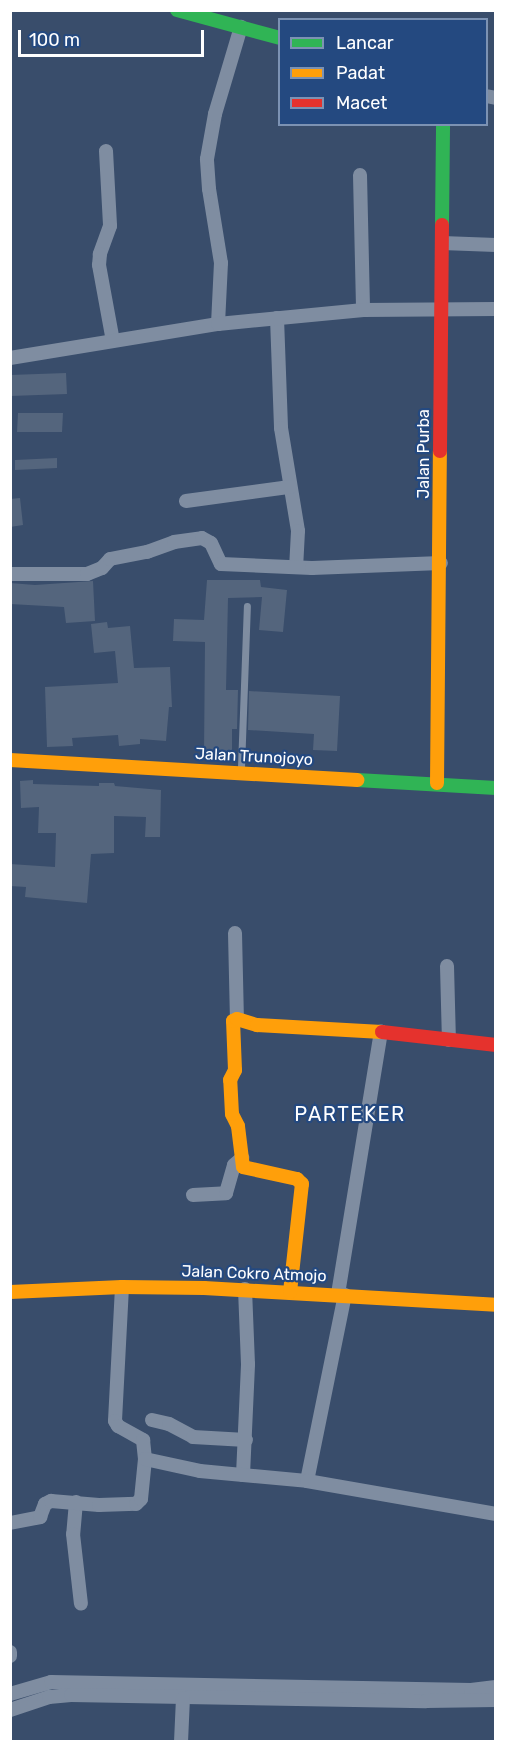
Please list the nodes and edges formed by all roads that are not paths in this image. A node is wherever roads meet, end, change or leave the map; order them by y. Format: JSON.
{"nodes":[{"id":1,"x":177,"y":10,"type":"edge"},
{"id":2,"x":241,"y":27,"type":"junction"},
{"id":3,"x":278,"y":38,"type":"edge"},
{"id":4,"x":442,"y":126,"type":"edge"},
{"id":5,"x":106,"y":151,"type":"dead end"},
{"id":6,"x":360,"y":175,"type":"dead end"},
{"id":7,"x":442,"y":243,"type":"junction"},
{"id":8,"x":495,"y":245,"type":"edge"},
{"id":9,"x":442,"y":309,"type":"junction"},
{"id":10,"x":495,"y":309,"type":"edge"},
{"id":11,"x":363,"y":310,"type":"junction"},
{"id":12,"x":277,"y":318,"type":"junction"},
{"id":13,"x":218,"y":324,"type":"junction"},
{"id":14,"x":113,"y":341,"type":"junction"},
{"id":15,"x":10,"y":358,"type":"edge"},
{"id":16,"x":290,"y":487,"type":"junction"},
{"id":17,"x":186,"y":501,"type":"dead end"},
{"id":18,"x":441,"y":563,"type":"junction"},
{"id":19,"x":296,"y":566,"type":"junction"},
{"id":20,"x":10,"y":574,"type":"edge"},
{"id":21,"x":246,"y":606,"type":"dead end"},
{"id":22,"x":10,"y":760,"type":"edge"},
{"id":23,"x":241,"y":773,"type":"junction"},
{"id":24,"x":437,"y":783,"type":"junction"},
{"id":25,"x":495,"y":788,"type":"edge"},
{"id":26,"x":235,"y":933,"type":"dead end"},
{"id":27,"x":447,"y":966,"type":"dead end"},
{"id":28,"x":237,"y":1019,"type":"junction"},
{"id":29,"x":381,"y":1032,"type":"junction"},
{"id":30,"x":449,"y":1040,"type":"junction"},
{"id":31,"x":495,"y":1046,"type":"edge"},
{"id":32,"x":242,"y":1158,"type":"junction"},
{"id":33,"x":193,"y":1195,"type":"dead end"},
{"id":34,"x":122,"y":1287,"type":"junction"},
{"id":35,"x":245,"y":1289,"type":"junction"},
{"id":36,"x":10,"y":1292,"type":"edge"},
{"id":37,"x":290,"y":1292,"type":"junction"},
{"id":38,"x":341,"y":1294,"type":"junction"},
{"id":39,"x":495,"y":1305,"type":"edge"},
{"id":40,"x":152,"y":1420,"type":"dead end"},
{"id":41,"x":246,"y":1440,"type":"junction"},
{"id":42,"x":145,"y":1459,"type":"junction"},
{"id":43,"x":243,"y":1475,"type":"junction"},
{"id":44,"x":307,"y":1481,"type":"junction"},
{"id":45,"x":76,"y":1502,"type":"junction"},
{"id":46,"x":495,"y":1514,"type":"edge"},
{"id":47,"x":10,"y":1523,"type":"edge"},
{"id":48,"x":81,"y":1604,"type":"dead end"},
{"id":49,"x":495,"y":1687,"type":"edge"},
{"id":50,"x":185,"y":1692,"type":"junction"},
{"id":51,"x":10,"y":1694,"type":"edge"},
{"id":52,"x":426,"y":1695,"type":"junction"},
{"id":53,"x":495,"y":1700,"type":"edge"},
{"id":54,"x":10,"y":1710,"type":"edge"},
{"id":55,"x":181,"y":1742,"type":"edge"}],
"edges":[{"from":1,"to":2,"type":"main road"},
{"from":2,"to":3,"type":"main road"},
{"from":2,"to":13,"type":"street"},
{"from":4,"to":7,"type":"main road","name":"Jalan Purba"},
{"from":5,"to":14,"type":"street"},
{"from":6,"to":11,"type":"street"},
{"from":7,"to":8,"type":"street"},
{"from":7,"to":9,"type":"main road","name":"Jalan Purba"},
{"from":9,"to":10,"type":"street"},
{"from":9,"to":11,"type":"street"},
{"from":9,"to":18,"type":"main road","name":"Jalan Purba"},
{"from":11,"to":12,"type":"street"},
{"from":12,"to":13,"type":"street"},
{"from":12,"to":16,"type":"street"},
{"from":13,"to":14,"type":"street"},
{"from":14,"to":15,"type":"street"},
{"from":16,"to":17,"type":"street"},
{"from":16,"to":19,"type":"street"},
{"from":18,"to":19,"type":"street"},
{"from":18,"to":24,"type":"main road","name":"Jalan Purba"},
{"from":19,"to":20,"type":"street"},
{"from":21,"to":23,"type":"lane"},
{"from":22,"to":23,"type":"main road","name":"Jalan Trunojoyo"},
{"from":23,"to":24,"type":"main road","name":"Jalan Trunojoyo"},
{"from":24,"to":25,"type":"main road","name":"Jalan Trunojoyo"},
{"from":26,"to":28,"type":"street"},
{"from":27,"to":30,"type":"street"},
{"from":28,"to":29,"type":"main road"},
{"from":28,"to":32,"type":"main road"},
{"from":29,"to":30,"type":"main road"},
{"from":29,"to":38,"type":"street"},
{"from":30,"to":31,"type":"main road"},
{"from":32,"to":33,"type":"street"},
{"from":32,"to":37,"type":"main road"},
{"from":34,"to":35,"type":"main road","name":"Jalan Cokro Atmojo"},
{"from":34,"to":36,"type":"main road","name":"Jalan Cokro Atmojo"},
{"from":34,"to":42,"type":"street"},
{"from":35,"to":37,"type":"main road","name":"Jalan Cokro Atmojo"},
{"from":35,"to":41,"type":"street"},
{"from":37,"to":38,"type":"main road","name":"Jalan Cokro Atmojo"},
{"from":38,"to":39,"type":"main road","name":"Jalan Cokro Atmojo"},
{"from":38,"to":44,"type":"street"},
{"from":40,"to":41,"type":"street"},
{"from":41,"to":43,"type":"street"},
{"from":42,"to":43,"type":"street"},
{"from":42,"to":45,"type":"street"},
{"from":43,"to":44,"type":"street"},
{"from":44,"to":46,"type":"street"},
{"from":45,"to":47,"type":"street"},
{"from":45,"to":48,"type":"street"},
{"from":49,"to":52,"type":"street"},
{"from":50,"to":51,"type":"street"},
{"from":50,"to":52,"type":"street"},
{"from":50,"to":54,"type":"street"},
{"from":50,"to":55,"type":"street"},
{"from":52,"to":53,"type":"street"}]}
